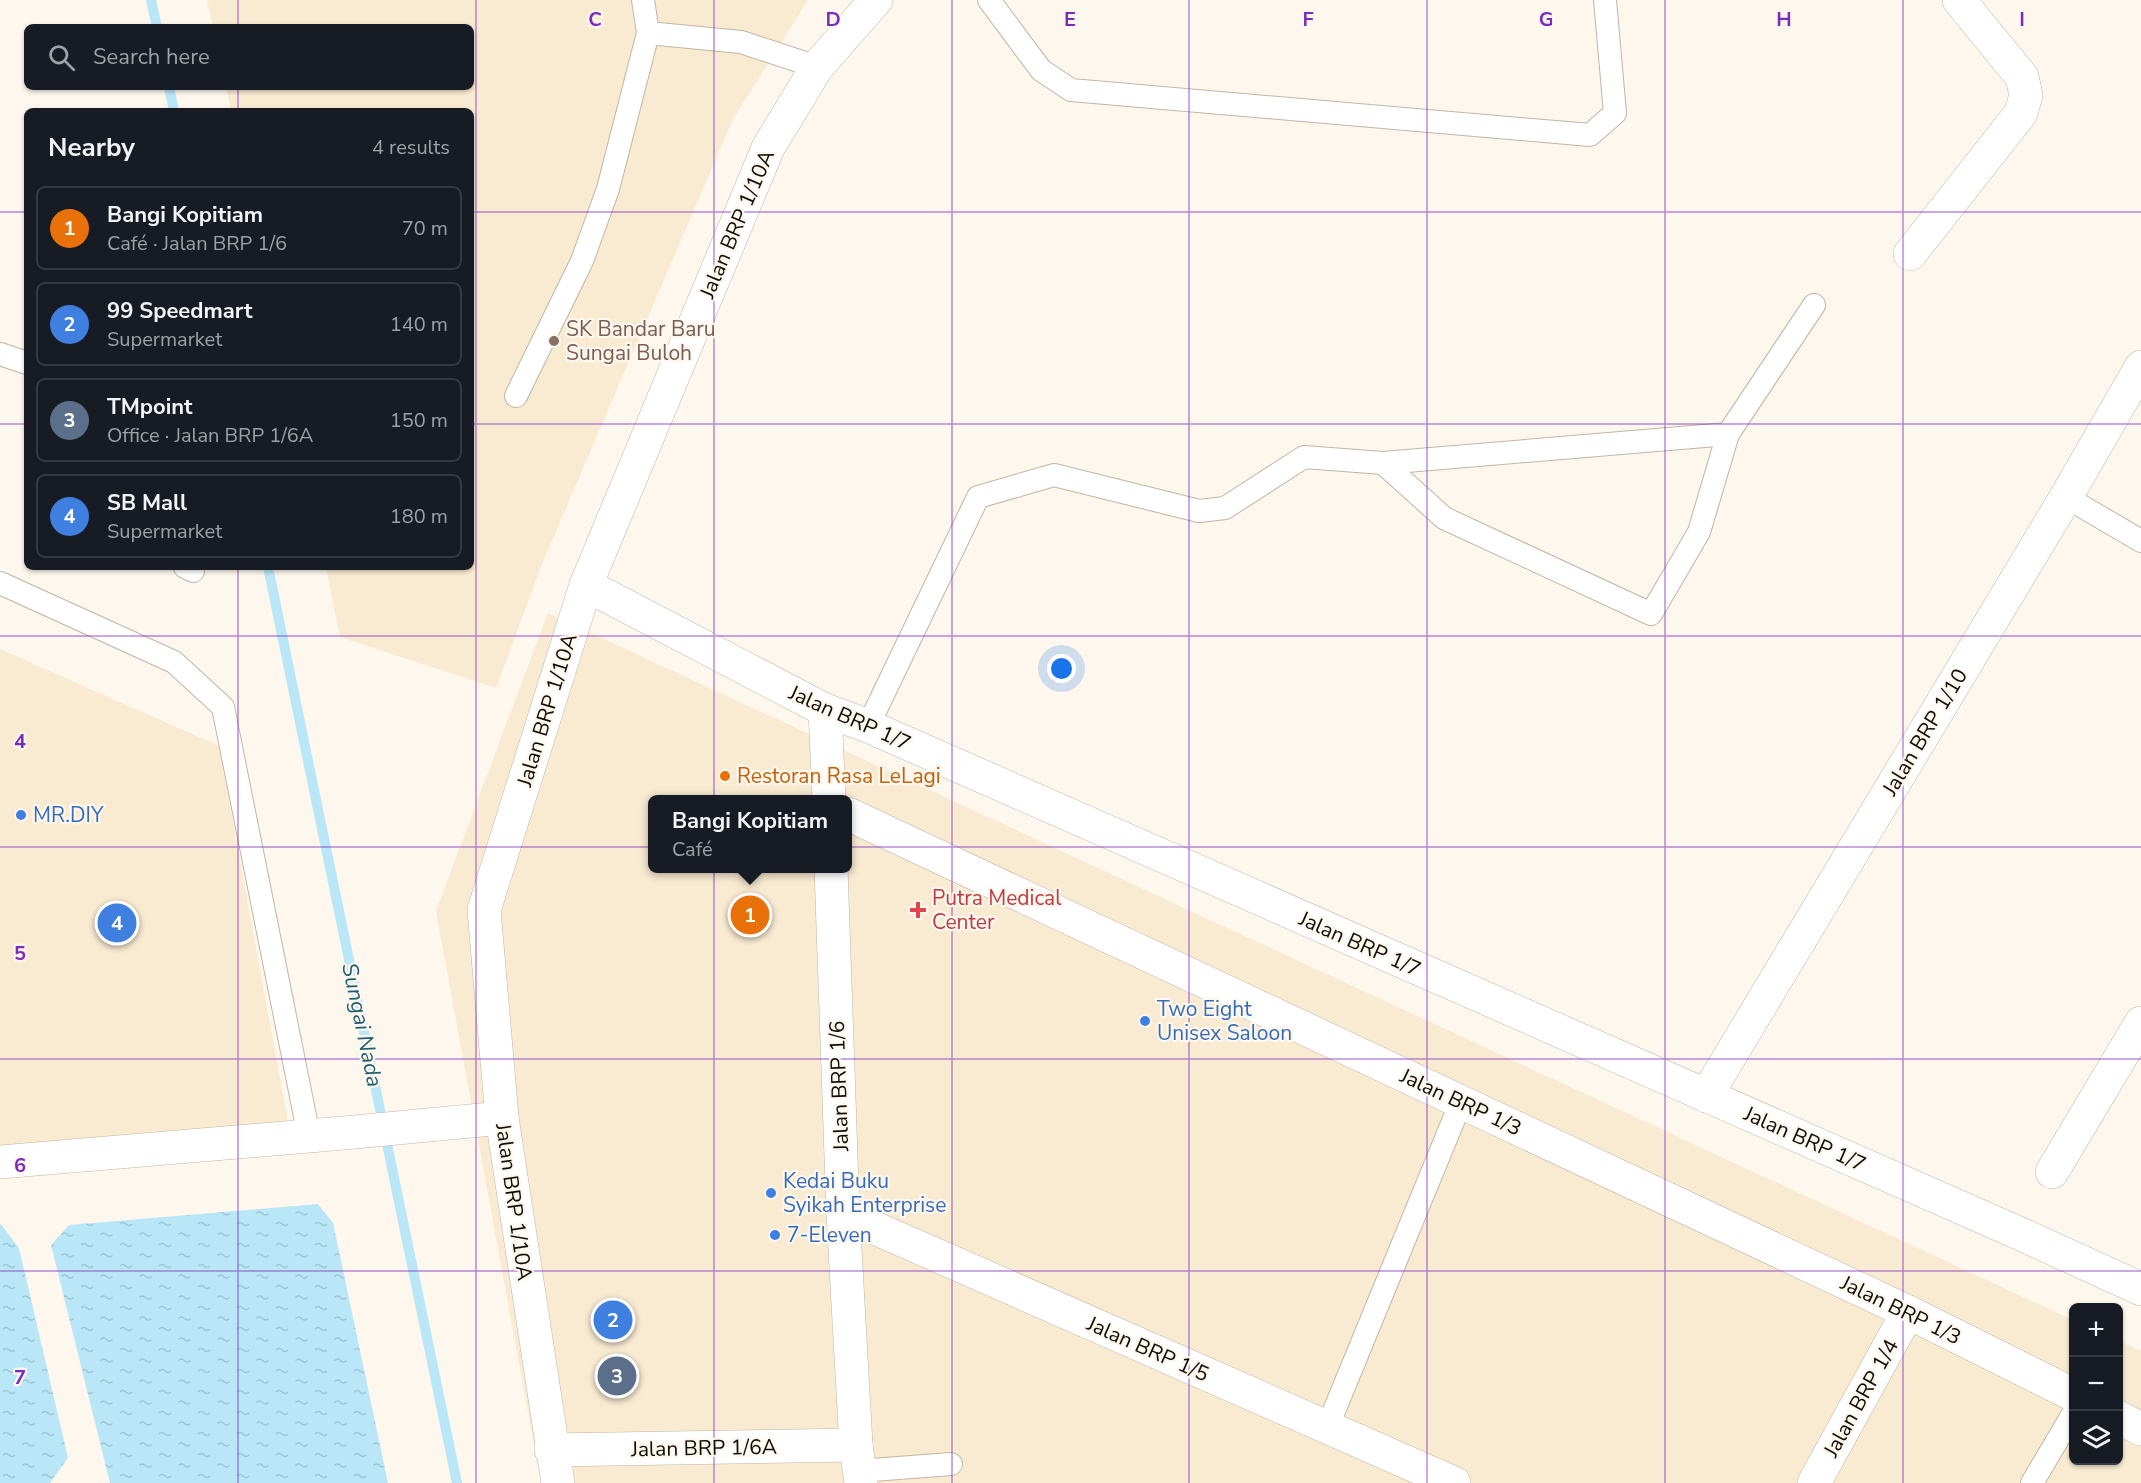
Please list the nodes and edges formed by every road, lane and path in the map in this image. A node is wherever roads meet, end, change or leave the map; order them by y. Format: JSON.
{"nodes":[{"id":1,"x":643,"y":0,"type":"edge"},
{"id":2,"x":876,"y":0,"type":"edge"},
{"id":3,"x":989,"y":0,"type":"edge"},
{"id":4,"x":1605,"y":0,"type":"edge"},
{"id":5,"x":1959,"y":0,"type":"edge"},
{"id":6,"x":648,"y":33,"type":"junction"},
{"id":7,"x":817,"y":67,"type":"junction"},
{"id":8,"x":1910,"y":254,"type":"dead end"},
{"id":9,"x":1814,"y":305,"type":"dead end"},
{"id":10,"x":0,"y":354,"type":"edge"},
{"id":11,"x":24,"y":362,"type":"edge"},
{"id":12,"x":2141,"y":367,"type":"edge"},
{"id":13,"x":516,"y":396,"type":"dead end"},
{"id":14,"x":1728,"y":434,"type":"junction"},
{"id":15,"x":1383,"y":463,"type":"junction"},
{"id":16,"x":2066,"y":497,"type":"junction"},
{"id":17,"x":2141,"y":541,"type":"edge"},
{"id":18,"x":0,"y":583,"type":"edge"},
{"id":19,"x":586,"y":585,"type":"junction"},
{"id":20,"x":825,"y":710,"type":"junction"},
{"id":21,"x":868,"y":726,"type":"junction"},
{"id":22,"x":829,"y":795,"type":"edge"},
{"id":23,"x":852,"y":816,"type":"edge"},
{"id":24,"x":831,"y":873,"type":"edge"},
{"id":25,"x":2141,"y":1023,"type":"edge"},
{"id":26,"x":1706,"y":1096,"type":"junction"},
{"id":27,"x":1461,"y":1102,"type":"junction"},
{"id":28,"x":502,"y":1118,"type":"junction"},
{"id":29,"x":309,"y":1136,"type":"junction"},
{"id":30,"x":0,"y":1162,"type":"edge"},
{"id":31,"x":2052,"y":1172,"type":"dead end"},
{"id":32,"x":843,"y":1214,"type":"junction"},
{"id":33,"x":2141,"y":1289,"type":"edge"},
{"id":34,"x":1908,"y":1312,"type":"junction"},
{"id":35,"x":2069,"y":1393,"type":"edge"},
{"id":36,"x":2069,"y":1419,"type":"edge"},
{"id":37,"x":2123,"y":1420,"type":"edge"},
{"id":38,"x":1327,"y":1428,"type":"junction"},
{"id":39,"x":2141,"y":1429,"type":"edge"},
{"id":40,"x":551,"y":1450,"type":"junction"},
{"id":41,"x":951,"y":1464,"type":"dead end"},
{"id":42,"x":859,"y":1466,"type":"edge"},
{"id":43,"x":558,"y":1483,"type":"edge"},
{"id":44,"x":1454,"y":1483,"type":"edge"},
{"id":45,"x":1814,"y":1483,"type":"edge"},
{"id":46,"x":2032,"y":1483,"type":"edge"}],
"edges":[{"from":1,"to":6,"type":"lane"},
{"from":2,"to":7,"type":"street","name":"Jalan BRP 1/10A"},
{"from":3,"to":4,"type":"lane"},
{"from":5,"to":8,"type":"street"},
{"from":6,"to":7,"type":"lane"},
{"from":6,"to":13,"type":"lane"},
{"from":7,"to":19,"type":"street","name":"Jalan BRP 1/10A"},
{"from":9,"to":14,"type":"lane"},
{"from":10,"to":11,"type":"lane"},
{"from":12,"to":16,"type":"street","name":"Jalan BRP 1/10"},
{"from":14,"to":15,"type":"lane"},
{"from":14,"to":15,"type":"lane"},
{"from":15,"to":21,"type":"lane"},
{"from":16,"to":17,"type":"lane"},
{"from":16,"to":26,"type":"street","name":"Jalan BRP 1/10"},
{"from":18,"to":29,"type":"lane"},
{"from":19,"to":20,"type":"street","name":"Jalan BRP 1/7"},
{"from":19,"to":28,"type":"street","name":"Jalan BRP 1/10A"},
{"from":20,"to":21,"type":"street","name":"Jalan BRP 1/7"},
{"from":20,"to":22,"type":"street"},
{"from":21,"to":26,"type":"street","name":"Jalan BRP 1/7"},
{"from":23,"to":27,"type":"street","name":"Jalan BRP 1/3"},
{"from":24,"to":32,"type":"street","name":"Jalan BRP 1/6"},
{"from":25,"to":31,"type":"street"},
{"from":26,"to":33,"type":"street","name":"Jalan BRP 1/7"},
{"from":27,"to":34,"type":"street","name":"Jalan BRP 1/3"},
{"from":27,"to":38,"type":"lane"},
{"from":28,"to":29,"type":"street"},
{"from":28,"to":40,"type":"street","name":"Jalan BRP 1/10A"},
{"from":29,"to":30,"type":"street"},
{"from":32,"to":38,"type":"street","name":"Jalan BRP 1/5"},
{"from":32,"to":42,"type":"street","name":"Jalan BRP 1/6"},
{"from":34,"to":35,"type":"street","name":"Jalan BRP 1/3"},
{"from":34,"to":45,"type":"street","name":"Jalan BRP 1/4"},
{"from":36,"to":46,"type":"lane"},
{"from":37,"to":39,"type":"street"},
{"from":38,"to":44,"type":"street","name":"Jalan BRP 1/5"},
{"from":40,"to":42,"type":"street","name":"Jalan BRP 1/6A"},
{"from":40,"to":43,"type":"street","name":"Jalan BRP 1/10A"},
{"from":41,"to":42,"type":"lane"}]}
